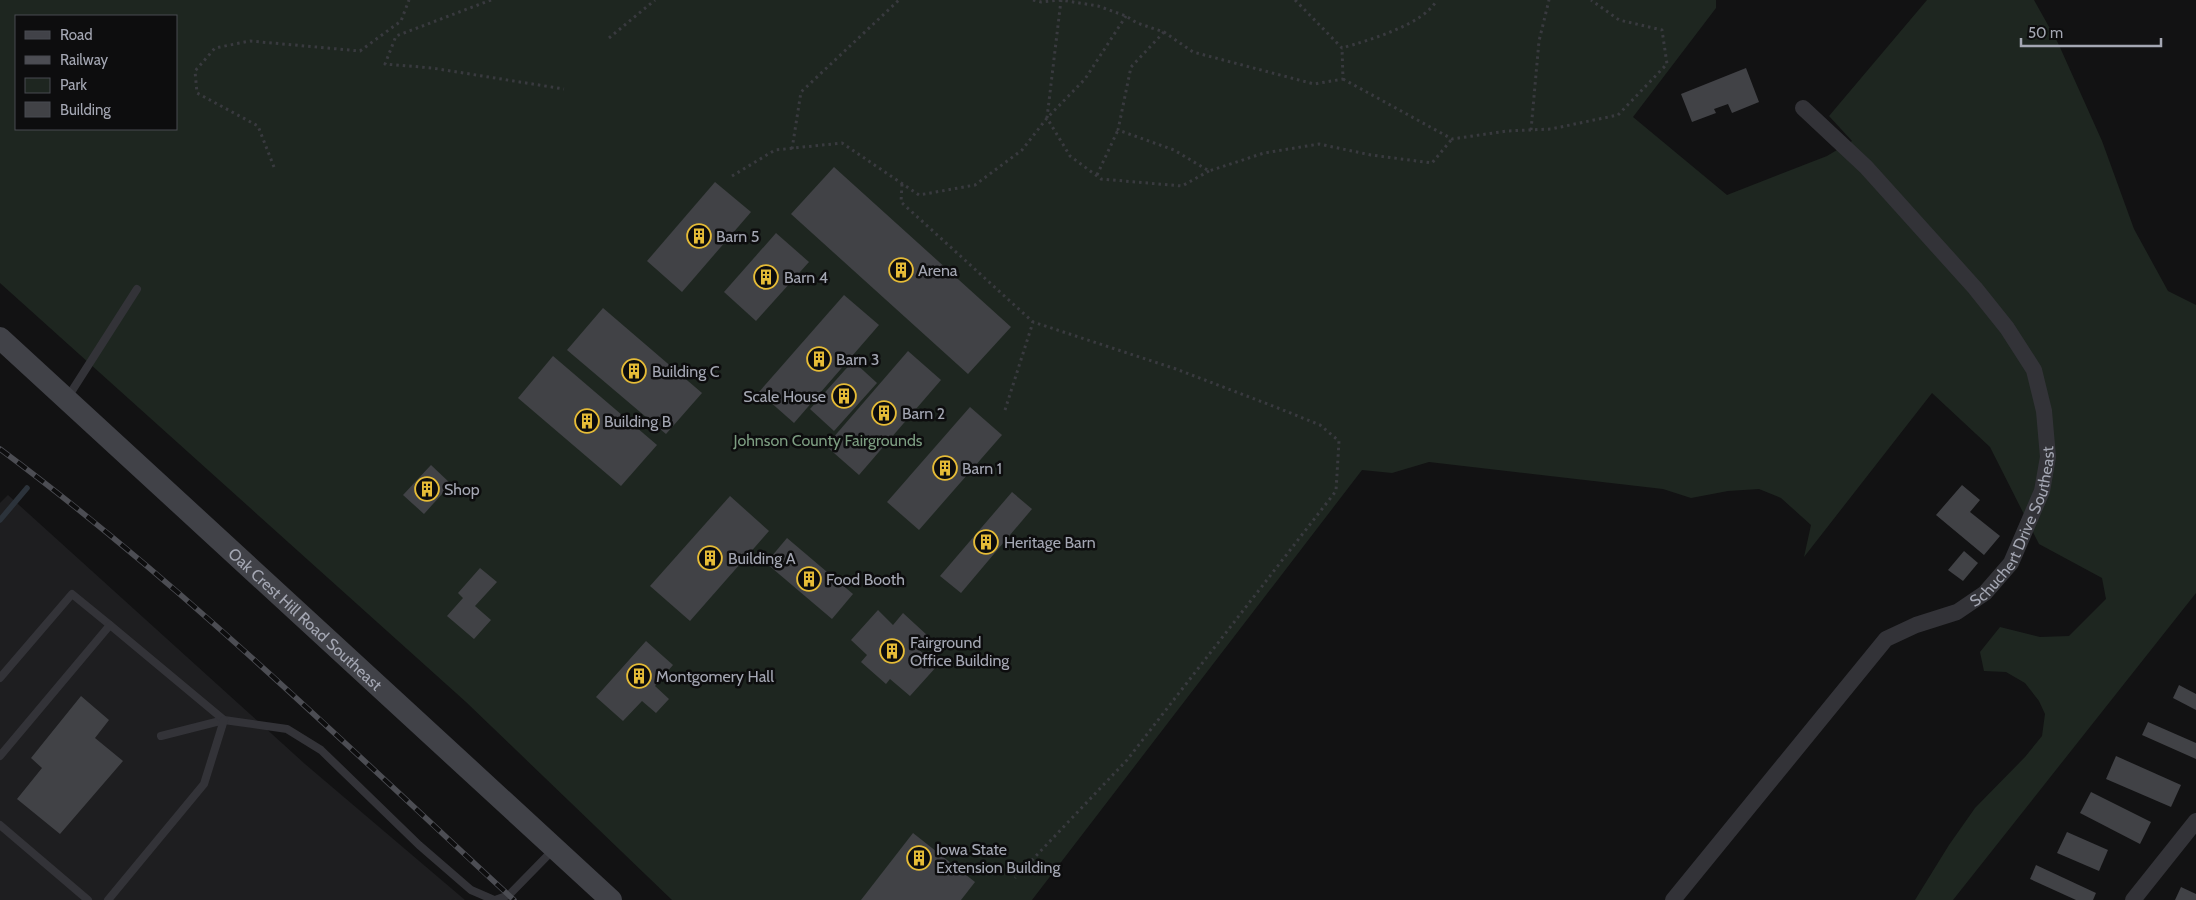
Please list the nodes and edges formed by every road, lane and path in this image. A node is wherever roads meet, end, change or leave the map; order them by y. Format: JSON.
{"nodes":[{"id":1,"x":409,"y":0,"type":"edge"},
{"id":2,"x":491,"y":0,"type":"edge"},
{"id":3,"x":655,"y":0,"type":"edge"},
{"id":4,"x":899,"y":0,"type":"edge"},
{"id":5,"x":1033,"y":0,"type":"edge"},
{"id":6,"x":1061,"y":0,"type":"edge"},
{"id":7,"x":1295,"y":0,"type":"edge"},
{"id":8,"x":1437,"y":0,"type":"edge"},
{"id":9,"x":1549,"y":0,"type":"edge"},
{"id":10,"x":1592,"y":0,"type":"edge"},
{"id":11,"x":1126,"y":16,"type":"junction"},
{"id":12,"x":1164,"y":32,"type":"junction"},
{"id":13,"x":610,"y":38,"type":"dead end"},
{"id":14,"x":1342,"y":48,"type":"junction"},
{"id":15,"x":1343,"y":79,"type":"junction"},
{"id":16,"x":564,"y":89,"type":"dead end"},
{"id":17,"x":1803,"y":108,"type":"dead end"},
{"id":18,"x":1047,"y":118,"type":"junction"},
{"id":19,"x":1118,"y":130,"type":"junction"},
{"id":20,"x":1531,"y":130,"type":"junction"},
{"id":21,"x":1452,"y":139,"type":"junction"},
{"id":22,"x":792,"y":149,"type":"junction"},
{"id":23,"x":274,"y":167,"type":"dead end"},
{"id":24,"x":1209,"y":171,"type":"junction"},
{"id":25,"x":732,"y":176,"type":"dead end"},
{"id":26,"x":1096,"y":176,"type":"junction"},
{"id":27,"x":902,"y":184,"type":"junction"},
{"id":28,"x":137,"y":289,"type":"dead end"},
{"id":29,"x":1033,"y":322,"type":"junction"},
{"id":30,"x":0,"y":338,"type":"edge"},
{"id":31,"x":67,"y":400,"type":"junction"},
{"id":32,"x":1005,"y":410,"type":"dead end"},
{"id":33,"x":110,"y":626,"type":"junction"},
{"id":34,"x":0,"y":678,"type":"edge"},
{"id":35,"x":224,"y":720,"type":"junction"},
{"id":36,"x":161,"y":736,"type":"dead end"},
{"id":37,"x":0,"y":756,"type":"edge"},
{"id":38,"x":2196,"y":821,"type":"edge"},
{"id":39,"x":0,"y":825,"type":"edge"},
{"id":40,"x":555,"y":848,"type":"junction"},
{"id":41,"x":1015,"y":878,"type":"dead end"},
{"id":42,"x":88,"y":900,"type":"edge"},
{"id":43,"x":108,"y":900,"type":"edge"},
{"id":44,"x":495,"y":900,"type":"edge"},
{"id":45,"x":611,"y":900,"type":"edge"},
{"id":46,"x":1673,"y":900,"type":"edge"},
{"id":47,"x":2133,"y":900,"type":"edge"}],
"edges":[{"from":1,"to":23,"type":"path"},
{"from":2,"to":16,"type":"path"},
{"from":3,"to":13,"type":"path"},
{"from":4,"to":22,"type":"path"},
{"from":5,"to":6,"type":"path"},
{"from":6,"to":11,"type":"path"},
{"from":6,"to":18,"type":"path"},
{"from":7,"to":14,"type":"path"},
{"from":8,"to":14,"type":"path"},
{"from":9,"to":20,"type":"path"},
{"from":10,"to":20,"type":"path"},
{"from":11,"to":12,"type":"path"},
{"from":11,"to":18,"type":"path"},
{"from":12,"to":15,"type":"path"},
{"from":12,"to":19,"type":"path"},
{"from":14,"to":15,"type":"path"},
{"from":15,"to":21,"type":"path"},
{"from":17,"to":46,"type":"street","name":"Schuchert Drive Southeast"},
{"from":18,"to":26,"type":"path"},
{"from":18,"to":27,"type":"path"},
{"from":19,"to":24,"type":"path"},
{"from":19,"to":26,"type":"path"},
{"from":20,"to":21,"type":"path"},
{"from":21,"to":24,"type":"path"},
{"from":22,"to":25,"type":"path"},
{"from":22,"to":27,"type":"path"},
{"from":24,"to":26,"type":"path"},
{"from":27,"to":29,"type":"path"},
{"from":28,"to":31,"type":"lane"},
{"from":29,"to":32,"type":"path"},
{"from":29,"to":41,"type":"path"},
{"from":30,"to":31,"type":"main road","name":"Oak Crest Hill Road Southeast"},
{"from":31,"to":40,"type":"main road","name":"Oak Crest Hill Road Southeast"},
{"from":33,"to":34,"type":"lane"},
{"from":33,"to":35,"type":"lane"},
{"from":33,"to":37,"type":"lane"},
{"from":35,"to":36,"type":"lane"},
{"from":35,"to":43,"type":"lane"},
{"from":35,"to":44,"type":"lane"},
{"from":38,"to":47,"type":"street"},
{"from":39,"to":42,"type":"lane"},
{"from":40,"to":44,"type":"lane"},
{"from":40,"to":45,"type":"main road","name":"Oak Crest Hill Road Southeast"}]}
